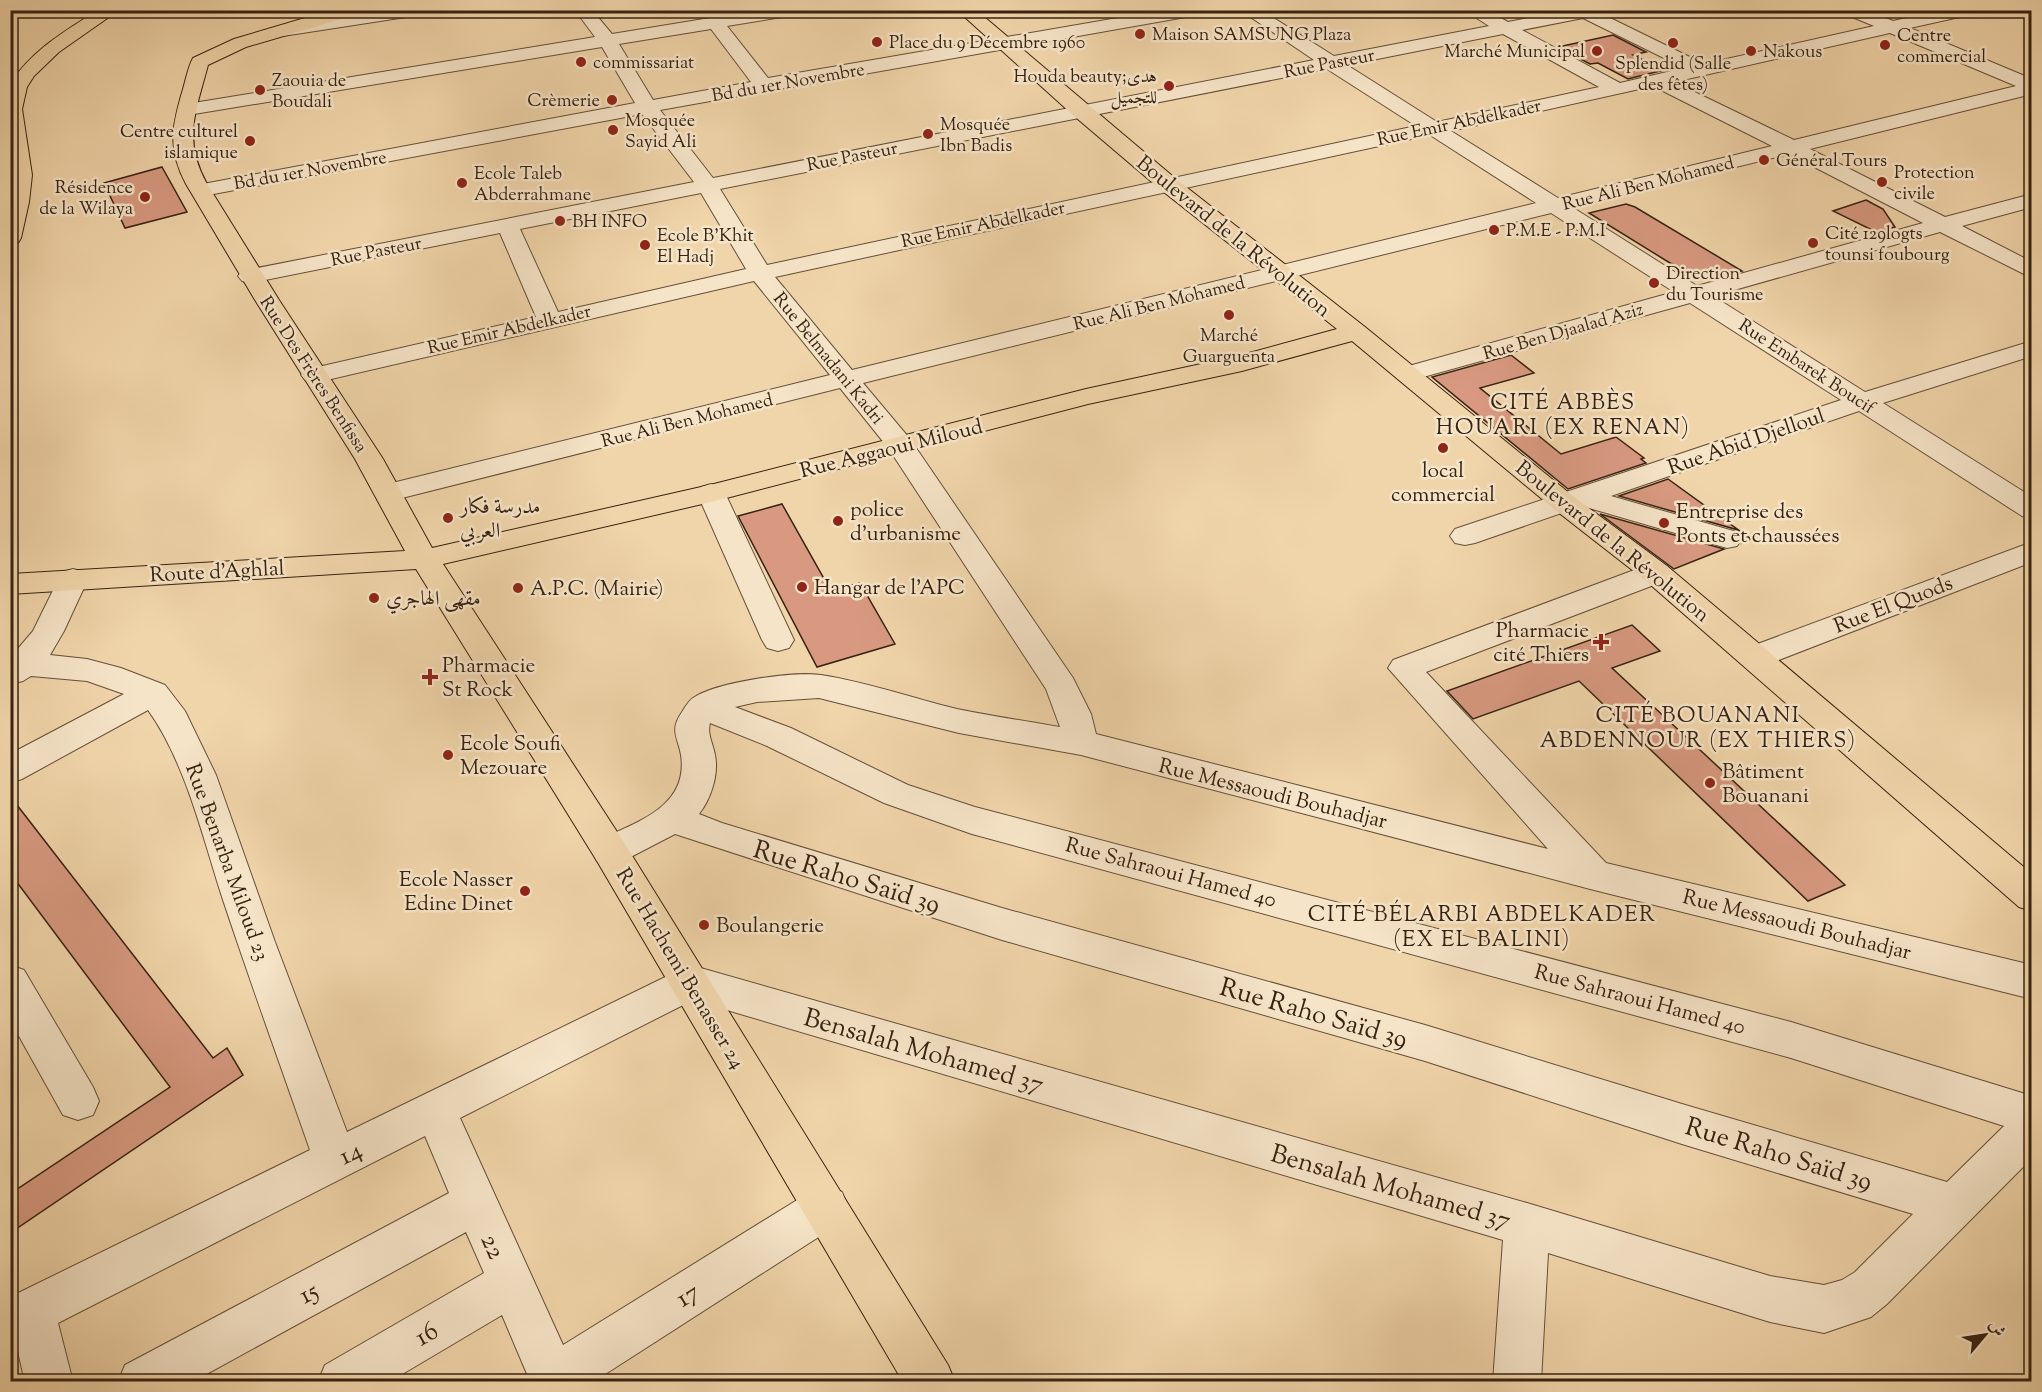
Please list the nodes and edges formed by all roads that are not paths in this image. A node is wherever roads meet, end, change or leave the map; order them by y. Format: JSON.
{"nodes":[{"id":1,"x":111,"y":10,"type":"edge"},
{"id":2,"x":352,"y":10,"type":"edge"},
{"id":3,"x":420,"y":10,"type":"edge"},
{"id":4,"x":583,"y":10,"type":"edge"},
{"id":5,"x":794,"y":10,"type":"edge"},
{"id":6,"x":965,"y":10,"type":"edge"},
{"id":7,"x":1197,"y":10,"type":"edge"},
{"id":8,"x":1248,"y":10,"type":"edge"},
{"id":9,"x":1472,"y":10,"type":"edge"},
{"id":10,"x":1851,"y":10,"type":"edge"},
{"id":11,"x":1967,"y":10,"type":"edge"},
{"id":12,"x":1588,"y":11,"type":"edge"},
{"id":13,"x":716,"y":24,"type":"junction"},
{"id":14,"x":1505,"y":28,"type":"junction"},
{"id":15,"x":1893,"y":28,"type":"junction"},
{"id":16,"x":283,"y":31,"type":"junction"},
{"id":17,"x":608,"y":41,"type":"junction"},
{"id":18,"x":997,"y":44,"type":"junction"},
{"id":19,"x":1331,"y":62,"type":"junction"},
{"id":20,"x":1702,"y":70,"type":"junction"},
{"id":21,"x":1655,"y":80,"type":"junction"},
{"id":22,"x":763,"y":86,"type":"junction"},
{"id":23,"x":2031,"y":87,"type":"edge"},
{"id":24,"x":1617,"y":89,"type":"junction"},
{"id":25,"x":648,"y":108,"type":"junction"},
{"id":26,"x":188,"y":109,"type":"junction"},
{"id":27,"x":1080,"y":111,"type":"junction"},
{"id":28,"x":1432,"y":128,"type":"junction"},
{"id":29,"x":1791,"y":147,"type":"junction"},
{"id":30,"x":1168,"y":184,"type":"junction"},
{"id":31,"x":707,"y":185,"type":"junction"},
{"id":32,"x":203,"y":190,"type":"junction"},
{"id":33,"x":2031,"y":200,"type":"edge"},
{"id":34,"x":1555,"y":206,"type":"junction"},
{"id":35,"x":507,"y":225,"type":"junction"},
{"id":36,"x":1943,"y":225,"type":"junction"},
{"id":37,"x":10,"y":238,"type":"edge"},
{"id":38,"x":2031,"y":271,"type":"edge"},
{"id":39,"x":760,"y":273,"type":"junction"},
{"id":40,"x":1281,"y":273,"type":"junction"},
{"id":41,"x":250,"y":276,"type":"junction"},
{"id":42,"x":1695,"y":294,"type":"junction"},
{"id":43,"x":549,"y":320,"type":"junction"},
{"id":44,"x":1356,"y":332,"type":"junction"},
{"id":45,"x":2031,"y":348,"type":"edge"},
{"id":46,"x":1407,"y":374,"type":"junction"},
{"id":47,"x":314,"y":375,"type":"junction"},
{"id":48,"x":846,"y":379,"type":"junction"},
{"id":49,"x":1863,"y":401,"type":"junction"},
{"id":50,"x":900,"y":445,"type":"junction"},
{"id":51,"x":390,"y":492,"type":"junction"},
{"id":52,"x":711,"y":493,"type":"junction"},
{"id":53,"x":1573,"y":500,"type":"junction"},
{"id":54,"x":2031,"y":510,"type":"edge"},
{"id":55,"x":1465,"y":536,"type":"dead end"},
{"id":56,"x":1727,"y":539,"type":"dead end"},
{"id":57,"x":2031,"y":552,"type":"edge"},
{"id":58,"x":424,"y":559,"type":"junction"},
{"id":59,"x":1656,"y":573,"type":"junction"},
{"id":60,"x":73,"y":579,"type":"junction"},
{"id":61,"x":10,"y":584,"type":"edge"},
{"id":62,"x":778,"y":640,"type":"dead end"},
{"id":63,"x":1755,"y":657,"type":"junction"},
{"id":64,"x":19,"y":669,"type":"edge"},
{"id":65,"x":153,"y":693,"type":"junction"},
{"id":66,"x":703,"y":707,"type":"junction"},
{"id":67,"x":1081,"y":743,"type":"junction"},
{"id":68,"x":10,"y":770,"type":"edge"},
{"id":69,"x":674,"y":819,"type":"junction"},
{"id":70,"x":610,"y":851,"type":"junction"},
{"id":71,"x":1594,"y":875,"type":"junction"},
{"id":72,"x":2031,"y":896,"type":"edge"},
{"id":73,"x":10,"y":982,"type":"edge"},
{"id":74,"x":690,"y":982,"type":"junction"},
{"id":75,"x":2031,"y":982,"type":"edge"},
{"id":76,"x":78,"y":1101,"type":"dead end"},
{"id":77,"x":435,"y":1110,"type":"junction"},
{"id":78,"x":2031,"y":1116,"type":"edge"},
{"id":79,"x":2031,"y":1128,"type":"edge"},
{"id":80,"x":335,"y":1159,"type":"junction"},
{"id":81,"x":475,"y":1203,"type":"junction"},
{"id":82,"x":1953,"y":1205,"type":"junction"},
{"id":83,"x":826,"y":1207,"type":"junction"},
{"id":84,"x":1527,"y":1225,"type":"junction"},
{"id":85,"x":510,"y":1284,"type":"junction"},
{"id":86,"x":21,"y":1317,"type":"edge"},
{"id":87,"x":552,"y":1380,"type":"edge"},
{"id":88,"x":49,"y":1382,"type":"edge"},
{"id":89,"x":142,"y":1382,"type":"edge"},
{"id":90,"x":342,"y":1382,"type":"edge"},
{"id":91,"x":931,"y":1382,"type":"edge"},
{"id":92,"x":1516,"y":1382,"type":"edge"}],
"edges":[{"from":1,"to":37,"type":"main road"},
{"from":2,"to":16,"type":"main road"},
{"from":3,"to":16,"type":"street"},
{"from":4,"to":17,"type":"street","name":"Rue Belmadani Kadri"},
{"from":5,"to":13,"type":"street"},
{"from":6,"to":18,"type":"main road","name":"Boulevard de la Révolution"},
{"from":7,"to":18,"type":"street","name":"Bd du 1er Novembre"},
{"from":8,"to":19,"type":"street","name":"Rue Embarek Boucif"},
{"from":9,"to":14,"type":"street"},
{"from":10,"to":15,"type":"street"},
{"from":11,"to":15,"type":"street","name":"Rue Emir Abdelkader"},
{"from":12,"to":14,"type":"street","name":"Rue Pasteur"},
{"from":12,"to":20,"type":"street"},
{"from":13,"to":17,"type":"street"},
{"from":13,"to":22,"type":"street"},
{"from":14,"to":19,"type":"street","name":"Rue Pasteur"},
{"from":14,"to":24,"type":"street"},
{"from":15,"to":20,"type":"street","name":"Rue Emir Abdelkader"},
{"from":15,"to":23,"type":"street"},
{"from":16,"to":26,"type":"main road","name":"Rue Des Frères Benfissa"},
{"from":17,"to":25,"type":"street","name":"Rue Belmadani Kadri"},
{"from":17,"to":26,"type":"street"},
{"from":18,"to":22,"type":"street","name":"Bd du 1er Novembre"},
{"from":18,"to":27,"type":"main road","name":"Boulevard de la Révolution"},
{"from":19,"to":27,"type":"street","name":"Rue Pasteur"},
{"from":19,"to":28,"type":"street","name":"Rue Embarek Boucif"},
{"from":20,"to":21,"type":"street","name":"Rue Emir Abdelkader"},
{"from":21,"to":24,"type":"street","name":"Rue Emir Abdelkader"},
{"from":21,"to":29,"type":"street"},
{"from":22,"to":25,"type":"street","name":"Bd du 1er Novembre"},
{"from":23,"to":29,"type":"street","name":"Rue Ali Ben Mohamed"},
{"from":24,"to":28,"type":"street","name":"Rue Emir Abdelkader"},
{"from":25,"to":31,"type":"street","name":"Rue Belmadani Kadri"},
{"from":25,"to":32,"type":"street","name":"Bd du 1er Novembre"},
{"from":26,"to":32,"type":"main road","name":"Rue Des Frères Benfissa"},
{"from":27,"to":30,"type":"main road","name":"Boulevard de la Révolution"},
{"from":27,"to":31,"type":"street","name":"Rue Pasteur"},
{"from":28,"to":30,"type":"street","name":"Rue Emir Abdelkader"},
{"from":28,"to":34,"type":"street","name":"Rue Embarek Boucif"},
{"from":29,"to":34,"type":"street","name":"Rue Ali Ben Mohamed"},
{"from":29,"to":36,"type":"street"},
{"from":30,"to":39,"type":"street","name":"Rue Emir Abdelkader"},
{"from":30,"to":40,"type":"main road","name":"Boulevard de la Révolution"},
{"from":31,"to":35,"type":"street","name":"Rue Pasteur"},
{"from":31,"to":39,"type":"street","name":"Rue Belmadani Kadri"},
{"from":32,"to":41,"type":"main road","name":"Rue Des Frères Benfissa"},
{"from":33,"to":36,"type":"street","name":"Rue Ben Djaalad Aziz"},
{"from":34,"to":40,"type":"street","name":"Rue Ali Ben Mohamed"},
{"from":34,"to":42,"type":"street","name":"Rue Embarek Boucif"},
{"from":35,"to":41,"type":"street","name":"Rue Pasteur"},
{"from":35,"to":43,"type":"street"},
{"from":36,"to":38,"type":"street"},
{"from":36,"to":42,"type":"street","name":"Rue Ben Djaalad Aziz"},
{"from":39,"to":43,"type":"street","name":"Rue Emir Abdelkader"},
{"from":39,"to":48,"type":"street","name":"Rue Belmadani Kadri"},
{"from":40,"to":44,"type":"main road","name":"Boulevard de la Révolution"},
{"from":40,"to":48,"type":"street","name":"Rue Ali Ben Mohamed"},
{"from":41,"to":47,"type":"main road","name":"Rue Des Frères Benfissa"},
{"from":42,"to":46,"type":"street","name":"Rue Ben Djaalad Aziz"},
{"from":42,"to":49,"type":"street","name":"Rue Embarek Boucif"},
{"from":43,"to":47,"type":"street","name":"Rue Emir Abdelkader"},
{"from":44,"to":46,"type":"main road","name":"Boulevard de la Révolution"},
{"from":44,"to":50,"type":"main road","name":"Rue Aggaoui Miloud"},
{"from":45,"to":49,"type":"street","name":"Rue Abid Djelloul"},
{"from":46,"to":53,"type":"main road","name":"Boulevard de la Révolution"},
{"from":47,"to":51,"type":"main road","name":"Rue Des Frères Benfissa"},
{"from":48,"to":50,"type":"street","name":"Rue Belmadani Kadri"},
{"from":48,"to":51,"type":"street","name":"Rue Ali Ben Mohamed"},
{"from":49,"to":53,"type":"street","name":"Rue Abid Djelloul"},
{"from":49,"to":54,"type":"street","name":"Rue Embarek Boucif"},
{"from":50,"to":52,"type":"main road","name":"Rue Aggaoui Miloud"},
{"from":50,"to":67,"type":"street","name":"Rue Belmadani Kadri"},
{"from":51,"to":58,"type":"main road","name":"Rue Des Frères Benfissa"},
{"from":52,"to":58,"type":"main road","name":"Rue Aggaoui Miloud"},
{"from":52,"to":62,"type":"street"},
{"from":53,"to":55,"type":"street","name":"Rue Abid Djelloul"},
{"from":53,"to":56,"type":"street"},
{"from":53,"to":59,"type":"main road","name":"Boulevard de la Révolution"},
{"from":57,"to":63,"type":"street","name":"Rue El Quods"},
{"from":58,"to":60,"type":"main road","name":"Route d'Aghlal"},
{"from":58,"to":70,"type":"main road","name":"Rue Hachemi Benasser 24"},
{"from":59,"to":63,"type":"main road","name":"Boulevard de la Révolution"},
{"from":59,"to":71,"type":"street"},
{"from":60,"to":61,"type":"main road","name":"Route d'Aghlal"},
{"from":60,"to":64,"type":"street"},
{"from":63,"to":72,"type":"main road","name":"Boulevard de la Révolution"},
{"from":64,"to":65,"type":"street"},
{"from":65,"to":68,"type":"street"},
{"from":65,"to":80,"type":"street","name":"Rue Benarba Miloud 23"},
{"from":66,"to":67,"type":"street","name":"Rue Messaoudi Bouhadjar"},
{"from":66,"to":69,"type":"street"},
{"from":66,"to":78,"type":"street","name":"Rue Sahraoui Hamed 40"},
{"from":67,"to":71,"type":"street","name":"Rue Messaoudi Bouhadjar"},
{"from":69,"to":70,"type":"street"},
{"from":69,"to":82,"type":"street","name":"Rue Raho Saïd 39"},
{"from":70,"to":74,"type":"main road","name":"Rue Hachemi Benasser 24"},
{"from":71,"to":75,"type":"street","name":"Rue Messaoudi Bouhadjar"},
{"from":73,"to":76,"type":"street"},
{"from":74,"to":77,"type":"street","name":"14"},
{"from":74,"to":83,"type":"main road","name":"Rue Hachemi Benasser 24"},
{"from":74,"to":84,"type":"street","name":"Bensalah Mohamed 37"},
{"from":77,"to":80,"type":"street","name":"14"},
{"from":77,"to":81,"type":"street","name":"22"},
{"from":79,"to":82,"type":"street","name":"Bensalah Mohamed 37"},
{"from":80,"to":86,"type":"street","name":"14"},
{"from":81,"to":85,"type":"street","name":"22"},
{"from":81,"to":89,"type":"street","name":"15"},
{"from":82,"to":84,"type":"street","name":"Bensalah Mohamed 37"},
{"from":83,"to":87,"type":"street","name":"17"},
{"from":83,"to":91,"type":"main road","name":"Rue Hachemi Benasser 24"},
{"from":84,"to":92,"type":"street"},
{"from":85,"to":87,"type":"street","name":"22"},
{"from":85,"to":90,"type":"street","name":"16"},
{"from":86,"to":88,"type":"street"}]}
